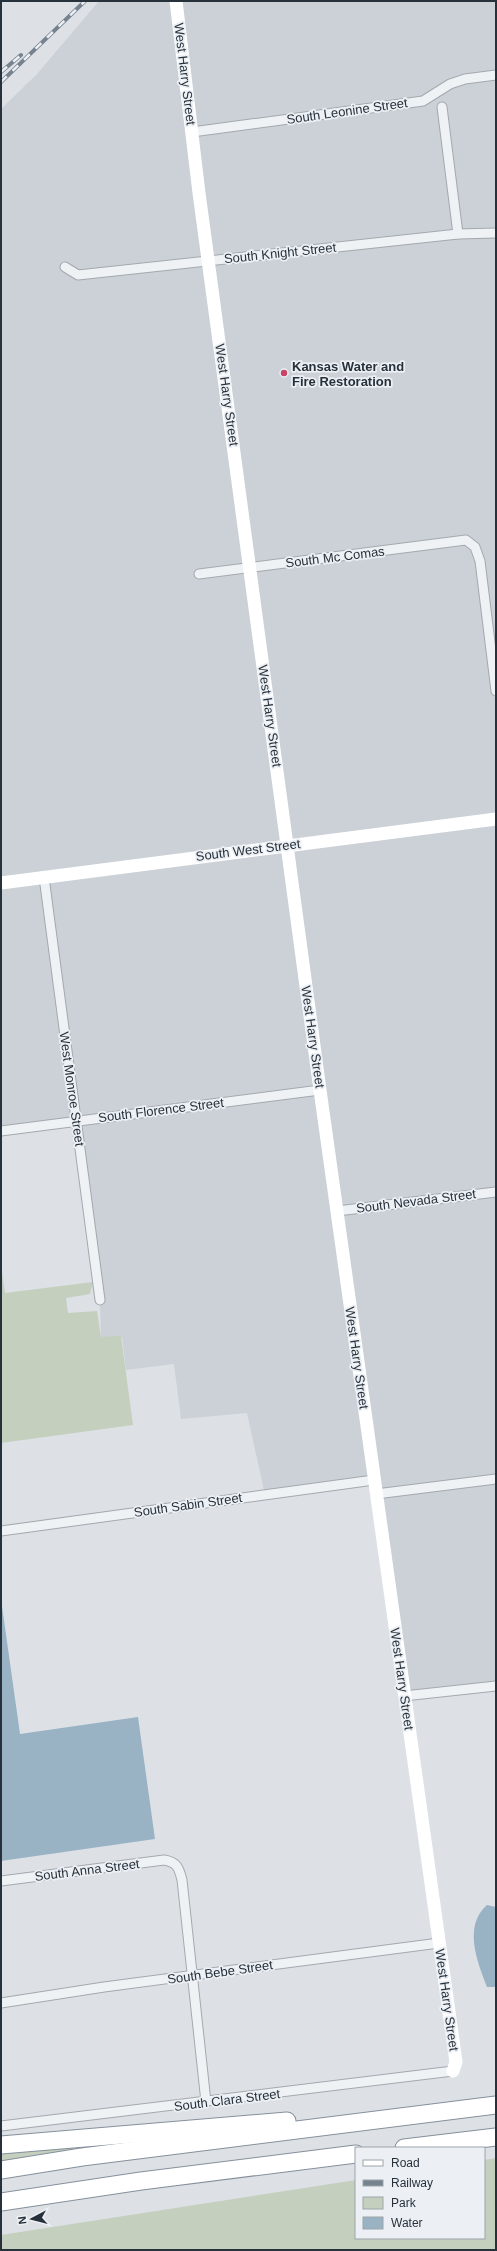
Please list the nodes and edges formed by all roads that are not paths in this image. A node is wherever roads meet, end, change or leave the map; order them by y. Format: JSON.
{"nodes":[{"id":1,"x":176,"y":1,"type":"edge"},
{"id":2,"x":496,"y":75,"type":"edge"},
{"id":3,"x":442,"y":107,"type":"dead end"},
{"id":4,"x":192,"y":132,"type":"junction"},
{"id":5,"x":496,"y":233,"type":"edge"},
{"id":6,"x":458,"y":234,"type":"junction"},
{"id":7,"x":209,"y":261,"type":"junction"},
{"id":8,"x":66,"y":268,"type":"dead end"},
{"id":9,"x":250,"y":568,"type":"junction"},
{"id":10,"x":200,"y":574,"type":"dead end"},
{"id":11,"x":496,"y":691,"type":"edge"},
{"id":12,"x":496,"y":819,"type":"edge"},
{"id":13,"x":288,"y":845,"type":"junction"},
{"id":14,"x":44,"y":877,"type":"junction"},
{"id":15,"x":1,"y":883,"type":"edge"},
{"id":16,"x":320,"y":1090,"type":"junction"},
{"id":17,"x":76,"y":1121,"type":"junction"},
{"id":18,"x":1,"y":1131,"type":"edge"},
{"id":19,"x":496,"y":1192,"type":"edge"},
{"id":20,"x":337,"y":1211,"type":"junction"},
{"id":21,"x":100,"y":1300,"type":"dead end"},
{"id":22,"x":496,"y":1479,"type":"edge"},
{"id":23,"x":374,"y":1480,"type":"junction"},
{"id":24,"x":376,"y":1494,"type":"junction"},
{"id":25,"x":1,"y":1531,"type":"edge"},
{"id":26,"x":496,"y":1686,"type":"edge"},
{"id":27,"x":404,"y":1696,"type":"junction"},
{"id":28,"x":1,"y":1881,"type":"edge"},
{"id":29,"x":439,"y":1943,"type":"junction"},
{"id":30,"x":192,"y":1976,"type":"junction"},
{"id":31,"x":1,"y":2003,"type":"edge"},
{"id":32,"x":453,"y":2072,"type":"joint"},
{"id":33,"x":206,"y":2102,"type":"junction"},
{"id":34,"x":496,"y":2105,"type":"edge"},
{"id":35,"x":418,"y":2115,"type":"junction"},
{"id":36,"x":1,"y":2126,"type":"edge"},
{"id":37,"x":496,"y":2137,"type":"edge"},
{"id":38,"x":1,"y":2145,"type":"edge"},
{"id":39,"x":412,"y":2147,"type":"edge"},
{"id":40,"x":355,"y":2154,"type":"edge"},
{"id":41,"x":1,"y":2170,"type":"edge"},
{"id":42,"x":1,"y":2202,"type":"edge"}],
"edges":[{"from":1,"to":4,"type":"street","name":"West Harry Street"},
{"from":2,"to":4,"type":"street","name":"South Leonine Street"},
{"from":3,"to":6,"type":"street"},
{"from":4,"to":7,"type":"street","name":"West Harry Street"},
{"from":5,"to":6,"type":"street","name":"South Knight Street"},
{"from":6,"to":7,"type":"street","name":"South Knight Street"},
{"from":7,"to":8,"type":"street","name":"South Knight Street"},
{"from":7,"to":9,"type":"street","name":"West Harry Street"},
{"from":9,"to":10,"type":"street","name":"South Mc Comas"},
{"from":9,"to":11,"type":"street","name":"South Mc Comas"},
{"from":9,"to":13,"type":"street","name":"West Harry Street"},
{"from":12,"to":13,"type":"street","name":"South West Street"},
{"from":13,"to":14,"type":"street","name":"South West Street"},
{"from":13,"to":16,"type":"street","name":"West Harry Street"},
{"from":14,"to":15,"type":"street","name":"South West Street"},
{"from":14,"to":17,"type":"street","name":"West Monroe Street"},
{"from":16,"to":17,"type":"street","name":"South Florence Street"},
{"from":16,"to":20,"type":"street","name":"West Harry Street"},
{"from":17,"to":18,"type":"street","name":"South Florence Street"},
{"from":17,"to":21,"type":"street","name":"West Monroe Street"},
{"from":19,"to":20,"type":"street","name":"South Nevada Street"},
{"from":20,"to":23,"type":"street","name":"West Harry Street"},
{"from":22,"to":24,"type":"street"},
{"from":23,"to":24,"type":"street","name":"West Harry Street"},
{"from":23,"to":25,"type":"street","name":"South Sabin Street"},
{"from":24,"to":27,"type":"street","name":"West Harry Street"},
{"from":26,"to":27,"type":"street"},
{"from":27,"to":29,"type":"street","name":"West Harry Street"},
{"from":28,"to":30,"type":"street","name":"South Anna Street"},
{"from":29,"to":30,"type":"street","name":"South Bebe Street"},
{"from":29,"to":32,"type":"street","name":"West Harry Street"},
{"from":30,"to":31,"type":"street","name":"South Bebe Street"},
{"from":30,"to":33,"type":"street"},
{"from":32,"to":33,"type":"street","name":"South Clara Street"},
{"from":33,"to":36,"type":"street","name":"South Clara Street"},
{"from":34,"to":35,"type":"highway"},
{"from":35,"to":38,"type":"highway"},
{"from":35,"to":41,"type":"highway"},
{"from":37,"to":39,"type":"highway"},
{"from":40,"to":42,"type":"highway"}]}
